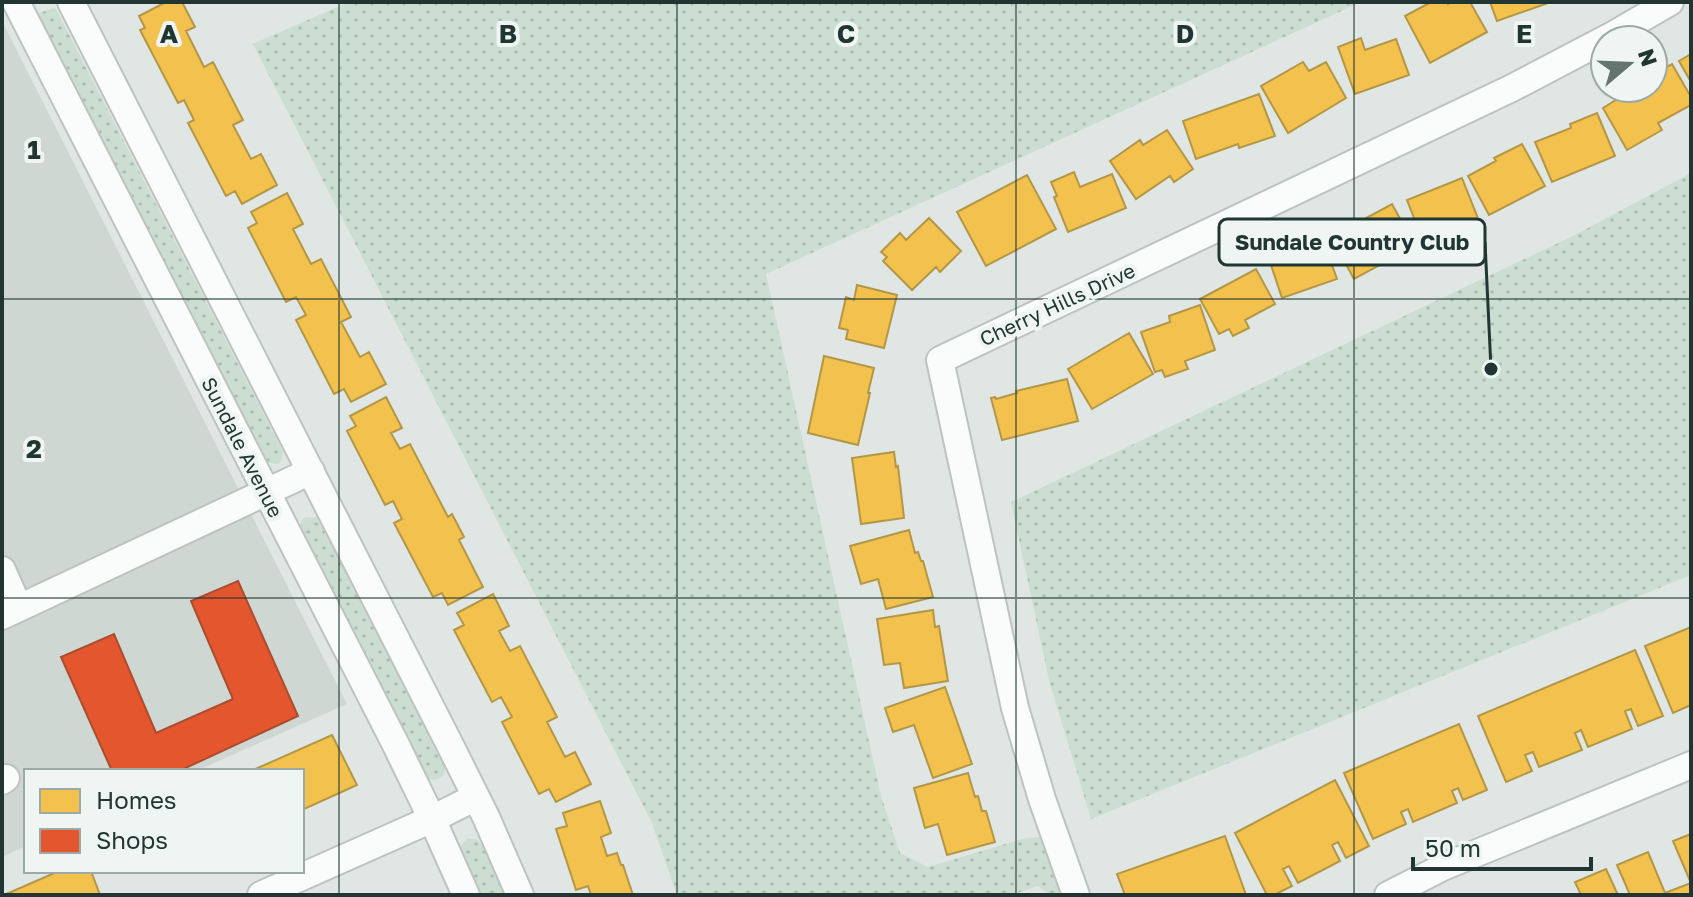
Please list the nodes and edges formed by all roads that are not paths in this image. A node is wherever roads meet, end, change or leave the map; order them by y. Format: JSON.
{"nodes":[{"id":1,"x":16,"y":2,"type":"edge"},
{"id":2,"x":71,"y":2,"type":"edge"},
{"id":3,"x":1670,"y":2,"type":"edge"},
{"id":4,"x":311,"y":471,"type":"junction"},
{"id":5,"x":267,"y":493,"type":"junction"},
{"id":6,"x":2,"y":570,"type":"edge"},
{"id":7,"x":10,"y":612,"type":"edge"},
{"id":8,"x":1691,"y":765,"type":"edge"},
{"id":9,"x":476,"y":797,"type":"junction"},
{"id":10,"x":432,"y":819,"type":"junction"},
{"id":11,"x":261,"y":895,"type":"edge"},
{"id":12,"x":466,"y":895,"type":"edge"},
{"id":13,"x":520,"y":895,"type":"edge"},
{"id":14,"x":1076,"y":895,"type":"edge"},
{"id":15,"x":1388,"y":895,"type":"edge"}],
"edges":[{"from":1,"to":5,"type":"street","name":"Sundale Avenue"},
{"from":2,"to":4,"type":"street"},
{"from":3,"to":14,"type":"street","name":"Cherry Hills Drive"},
{"from":4,"to":5,"type":"street"},
{"from":4,"to":9,"type":"street"},
{"from":5,"to":7,"type":"street"},
{"from":5,"to":10,"type":"street","name":"Sundale Avenue"},
{"from":6,"to":7,"type":"street"},
{"from":8,"to":15,"type":"street"},
{"from":9,"to":10,"type":"street"},
{"from":9,"to":13,"type":"street"},
{"from":10,"to":11,"type":"street"},
{"from":10,"to":12,"type":"street","name":"Sundale Avenue"}]}
